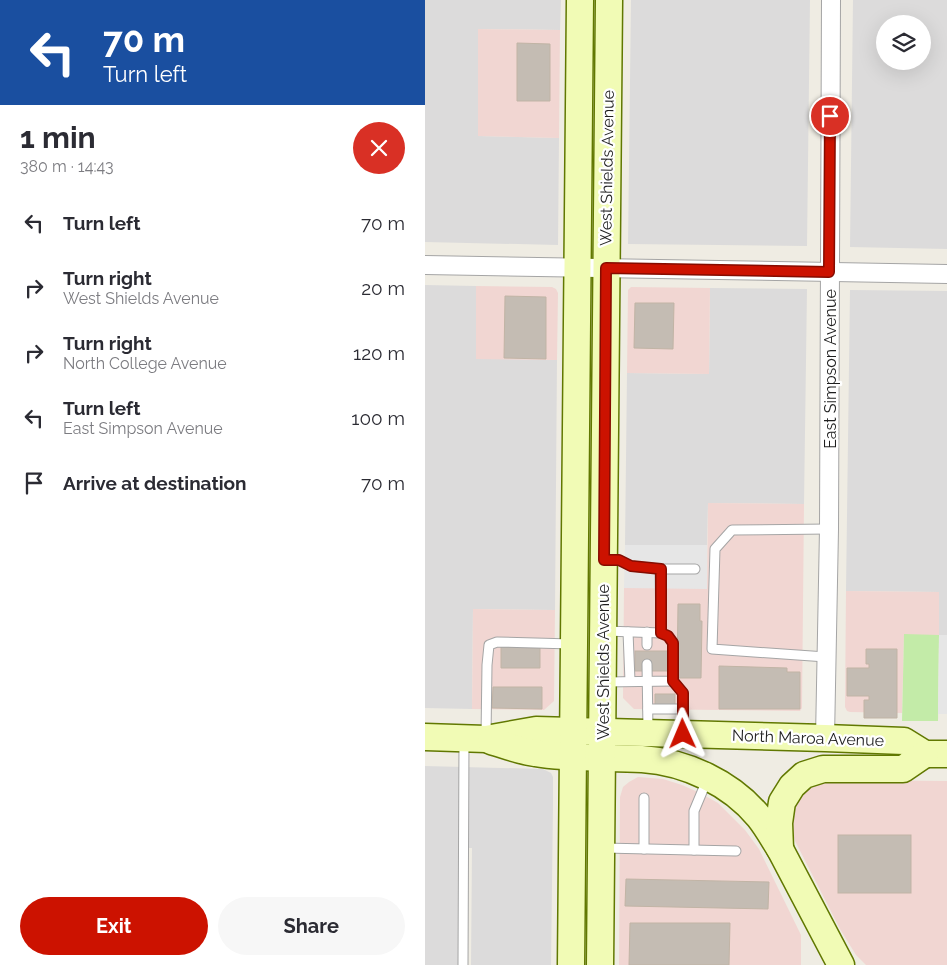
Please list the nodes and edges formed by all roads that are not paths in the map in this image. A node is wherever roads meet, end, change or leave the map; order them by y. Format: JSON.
{"nodes":[{"id":1,"x":581,"y":0,"type":"edge"},
{"id":2,"x":609,"y":0,"type":"edge"},
{"id":3,"x":831,"y":0,"type":"edge"},
{"id":4,"x":425,"y":266,"type":"edge"},
{"id":5,"x":578,"y":268,"type":"junction"},
{"id":6,"x":606,"y":268,"type":"junction"},
{"id":7,"x":829,"y":272,"type":"junction"},
{"id":8,"x":947,"y":274,"type":"edge"},
{"id":9,"x":829,"y":529,"type":"junction"},
{"id":10,"x":604,"y":560,"type":"junction"},
{"id":11,"x":661,"y":569,"type":"junction"},
{"id":12,"x":695,"y":569,"type":"dead end"},
{"id":13,"x":616,"y":631,"type":"junction"},
{"id":14,"x":647,"y":632,"type":"junction"},
{"id":15,"x":661,"y":633,"type":"junction"},
{"id":16,"x":574,"y":644,"type":"junction"},
{"id":17,"x":647,"y":645,"type":"dead end"},
{"id":18,"x":827,"y":657,"type":"junction"},
{"id":19,"x":647,"y":664,"type":"dead end"},
{"id":20,"x":630,"y":681,"type":"junction"},
{"id":21,"x":648,"y":681,"type":"junction"},
{"id":22,"x":673,"y":681,"type":"junction"},
{"id":23,"x":603,"y":682,"type":"junction"},
{"id":24,"x":648,"y":721,"type":"junction"},
{"id":25,"x":683,"y":721,"type":"junction"},
{"id":26,"x":573,"y":730,"type":"junction"},
{"id":27,"x":602,"y":731,"type":"junction"},
{"id":28,"x":425,"y":738,"type":"edge"},
{"id":29,"x":825,"y":738,"type":"junction"},
{"id":30,"x":475,"y":739,"type":"junction"},
{"id":31,"x":936,"y":754,"type":"edge"},
{"id":32,"x":573,"y":756,"type":"junction"},
{"id":33,"x":603,"y":758,"type":"junction"},
{"id":34,"x":708,"y":777,"type":"junction"},
{"id":35,"x":645,"y":798,"type":"dead end"},
{"id":36,"x":601,"y":848,"type":"junction"},
{"id":37,"x":644,"y":849,"type":"junction"},
{"id":38,"x":780,"y":849,"type":"junction"},
{"id":39,"x":694,"y":850,"type":"junction"},
{"id":40,"x":736,"y":851,"type":"dead end"},
{"id":41,"x":463,"y":965,"type":"edge"},
{"id":42,"x":571,"y":965,"type":"edge"},
{"id":43,"x":600,"y":965,"type":"edge"},
{"id":44,"x":841,"y":965,"type":"edge"}],
"edges":[{"from":1,"to":5,"type":"main road","name":"West Shields Avenue"},
{"from":2,"to":6,"type":"main road","name":"West Shields Avenue"},
{"from":3,"to":7,"type":"street","name":"East Simpson Avenue"},
{"from":4,"to":5,"type":"street"},
{"from":5,"to":6,"type":"street"},
{"from":5,"to":16,"type":"main road","name":"West Shields Avenue"},
{"from":6,"to":7,"type":"street"},
{"from":6,"to":10,"type":"main road","name":"West Shields Avenue"},
{"from":7,"to":8,"type":"street"},
{"from":7,"to":9,"type":"street","name":"East Simpson Avenue"},
{"from":9,"to":18,"type":"street","name":"East Simpson Avenue"},
{"from":9,"to":18,"type":"lane"},
{"from":10,"to":11,"type":"lane"},
{"from":10,"to":13,"type":"main road","name":"West Shields Avenue"},
{"from":11,"to":12,"type":"lane"},
{"from":11,"to":15,"type":"lane"},
{"from":13,"to":14,"type":"lane"},
{"from":13,"to":20,"type":"lane"},
{"from":13,"to":23,"type":"main road","name":"West Shields Avenue"},
{"from":14,"to":15,"type":"lane"},
{"from":14,"to":17,"type":"lane"},
{"from":15,"to":22,"type":"lane"},
{"from":16,"to":26,"type":"main road","name":"West Shields Avenue"},
{"from":16,"to":30,"type":"lane"},
{"from":18,"to":29,"type":"street","name":"East Simpson Avenue"},
{"from":19,"to":21,"type":"lane"},
{"from":20,"to":21,"type":"lane"},
{"from":20,"to":23,"type":"lane"},
{"from":21,"to":22,"type":"lane"},
{"from":21,"to":24,"type":"lane"},
{"from":22,"to":25,"type":"lane"},
{"from":23,"to":27,"type":"main road","name":"West Shields Avenue"},
{"from":24,"to":25,"type":"main road","name":"North Maroa Avenue"},
{"from":24,"to":27,"type":"main road","name":"North Maroa Avenue"},
{"from":25,"to":29,"type":"main road","name":"North Maroa Avenue"},
{"from":26,"to":27,"type":"main road","name":"North Maroa Avenue"},
{"from":26,"to":30,"type":"main road","name":"North Maroa Avenue"},
{"from":26,"to":32,"type":"main road","name":"West Shields Avenue"},
{"from":27,"to":33,"type":"main road","name":"West Shields Avenue"},
{"from":28,"to":30,"type":"main road","name":"North Maroa Avenue"},
{"from":29,"to":31,"type":"main road","name":"North Maroa Avenue"},
{"from":30,"to":32,"type":"main road","name":"North Maroa Avenue"},
{"from":30,"to":41,"type":"lane"},
{"from":31,"to":38,"type":"main road"},
{"from":32,"to":33,"type":"main road","name":"North Maroa Avenue"},
{"from":32,"to":42,"type":"main road","name":"West Shields Avenue"},
{"from":33,"to":34,"type":"main road","name":"North Maroa Avenue"},
{"from":33,"to":36,"type":"main road","name":"West Shields Avenue"},
{"from":34,"to":38,"type":"main road","name":"North Maroa Avenue"},
{"from":34,"to":39,"type":"lane"},
{"from":35,"to":37,"type":"lane"},
{"from":36,"to":37,"type":"lane"},
{"from":36,"to":43,"type":"main road","name":"West Shields Avenue"},
{"from":37,"to":39,"type":"lane"},
{"from":38,"to":44,"type":"main road","name":"North Maroa Avenue"},
{"from":39,"to":40,"type":"lane"}]}
